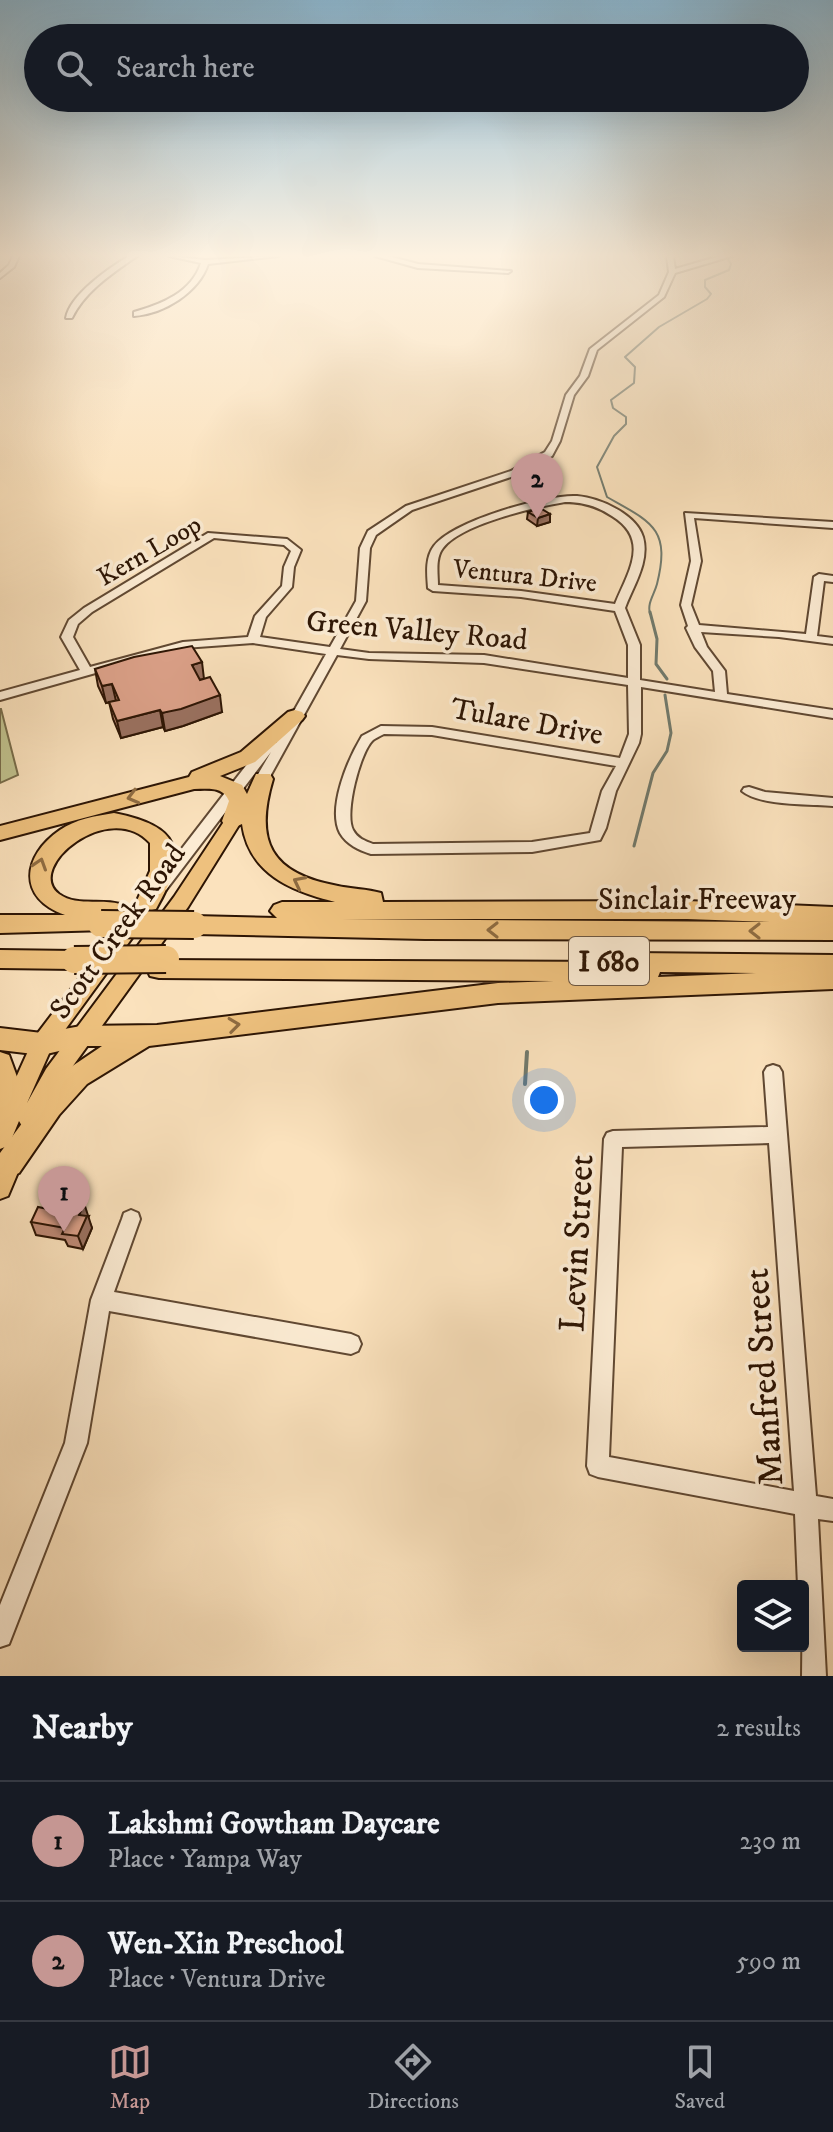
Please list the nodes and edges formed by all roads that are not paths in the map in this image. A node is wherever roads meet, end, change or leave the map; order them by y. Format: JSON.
{"nodes":[{"id":1,"x":613,"y":334,"type":"edge"},
{"id":2,"x":833,"y":525,"type":"edge"},
{"id":3,"x":833,"y":579,"type":"edge"},
{"id":4,"x":619,"y":608,"type":"junction"},
{"id":5,"x":692,"y":628,"type":"junction"},
{"id":6,"x":811,"y":638,"type":"junction"},
{"id":7,"x":253,"y":640,"type":"junction"},
{"id":8,"x":833,"y":641,"type":"edge"},
{"id":9,"x":332,"y":650,"type":"junction"},
{"id":10,"x":86,"y":671,"type":"junction"},
{"id":11,"x":634,"y":682,"type":"junction"},
{"id":12,"x":721,"y":694,"type":"junction"},
{"id":13,"x":0,"y":696,"type":"edge"},
{"id":14,"x":833,"y":714,"type":"edge"},
{"id":15,"x":295,"y":716,"type":"junction"},
{"id":16,"x":624,"y":763,"type":"junction"},
{"id":17,"x":263,"y":779,"type":"junction"},
{"id":18,"x":166,"y":788,"type":"junction"},
{"id":19,"x":235,"y":790,"type":"junction"},
{"id":20,"x":749,"y":791,"type":"dead end"},
{"id":21,"x":833,"y":802,"type":"edge"},
{"id":22,"x":233,"y":821,"type":"junction"},
{"id":23,"x":0,"y":833,"type":"edge"},
{"id":24,"x":148,"y":903,"type":"junction"},
{"id":25,"x":833,"y":916,"type":"edge"},
{"id":26,"x":106,"y":917,"type":"junction"},
{"id":27,"x":198,"y":918,"type":"junction"},
{"id":28,"x":566,"y":920,"type":"junction"},
{"id":29,"x":0,"y":924,"type":"edge"},
{"id":30,"x":833,"y":931,"type":"edge"},
{"id":31,"x":0,"y":959,"type":"edge"},
{"id":32,"x":71,"y":964,"type":"junction"},
{"id":33,"x":238,"y":964,"type":"junction"},
{"id":34,"x":833,"y":964,"type":"edge"},
{"id":35,"x":0,"y":968,"type":"edge"},
{"id":36,"x":833,"y":976,"type":"edge"},
{"id":37,"x":157,"y":1035,"type":"junction"},
{"id":38,"x":81,"y":1036,"type":"junction"},
{"id":39,"x":0,"y":1039,"type":"edge"},
{"id":40,"x":42,"y":1044,"type":"junction"},
{"id":41,"x":0,"y":1063,"type":"edge"},
{"id":42,"x":773,"y":1072,"type":"dead end"},
{"id":43,"x":0,"y":1113,"type":"edge"},
{"id":44,"x":778,"y":1135,"type":"junction"},
{"id":45,"x":3,"y":1164,"type":"edge"},
{"id":46,"x":131,"y":1219,"type":"dead end"},
{"id":47,"x":101,"y":1300,"type":"junction"},
{"id":48,"x":351,"y":1344,"type":"dead end"},
{"id":49,"x":806,"y":1506,"type":"junction"},
{"id":50,"x":833,"y":1510,"type":"edge"},
{"id":51,"x":0,"y":1635,"type":"edge"},
{"id":52,"x":814,"y":1676,"type":"edge"}],
"edges":[{"from":1,"to":9,"type":"street","name":"Scott Creek Road"},
{"from":2,"to":5,"type":"street"},
{"from":3,"to":6,"type":"street"},
{"from":4,"to":4,"type":"street","name":"Ventura Drive"},
{"from":4,"to":11,"type":"street"},
{"from":5,"to":6,"type":"street"},
{"from":5,"to":12,"type":"street"},
{"from":6,"to":8,"type":"street"},
{"from":7,"to":9,"type":"street","name":"Green Valley Road"},
{"from":7,"to":10,"type":"street","name":"Green Valley Road"},
{"from":7,"to":10,"type":"street","name":"Kern Loop"},
{"from":9,"to":11,"type":"street","name":"Green Valley Road"},
{"from":9,"to":15,"type":"street","name":"Scott Creek Road"},
{"from":10,"to":13,"type":"street","name":"Green Valley Road"},
{"from":11,"to":12,"type":"street","name":"Green Valley Road"},
{"from":11,"to":16,"type":"street"},
{"from":12,"to":14,"type":"street","name":"Green Valley Road"},
{"from":15,"to":17,"type":"street","name":"Scott Creek Road"},
{"from":15,"to":18,"type":"highway"},
{"from":15,"to":19,"type":"street","name":"Scott Creek Road"},
{"from":16,"to":16,"type":"street","name":"Tulare Drive"},
{"from":17,"to":22,"type":"street","name":"Scott Creek Road"},
{"from":28,"to":17,"type":"highway","one_way":true},
{"from":18,"to":19,"type":"highway"},
{"from":18,"to":23,"type":"highway","one_way":true},
{"from":19,"to":22,"type":"highway"},
{"from":19,"to":24,"type":"street","name":"Scott Creek Road"},
{"from":20,"to":21,"type":"street"},
{"from":22,"to":38,"type":"main road","name":"Scott Creek Road"},
{"from":26,"to":24,"type":"highway","one_way":true},
{"from":24,"to":40,"type":"main road","name":"Scott Creek Road"},
{"from":25,"to":28,"type":"highway"},
{"from":26,"to":27,"type":"highway","number":"I 680","bridge":true},
{"from":26,"to":29,"type":"highway","number":"I 680"},
{"from":27,"to":28,"type":"highway"},
{"from":28,"to":27,"type":"highway","number":"I 680","one_way":true},
{"from":30,"to":28,"type":"highway","name":"Sinclair Freeway","number":"I 680","one_way":true},
{"from":31,"to":32,"type":"highway","number":"I 680"},
{"from":32,"to":33,"type":"highway","number":"I 680"},
{"from":32,"to":35,"type":"highway","number":"I 680"},
{"from":33,"to":34,"type":"highway","number":"I 680"},
{"from":33,"to":36,"type":"highway","number":"I 680"},
{"from":37,"to":36,"type":"highway","one_way":true},
{"from":37,"to":38,"type":"highway"},
{"from":37,"to":45,"type":"highway"},
{"from":38,"to":40,"type":"highway"},
{"from":38,"to":45,"type":"main road","name":"Scott Creek Road"},
{"from":39,"to":40,"type":"highway"},
{"from":40,"to":45,"type":"main road","name":"Scott Creek Road"},
{"from":41,"to":43,"type":"highway"},
{"from":42,"to":44,"type":"street","name":"Manfred Street"},
{"from":44,"to":49,"type":"street","name":"Manfred Street"},
{"from":44,"to":49,"type":"street","name":"Levin Street"},
{"from":46,"to":47,"type":"street"},
{"from":47,"to":48,"type":"street"},
{"from":47,"to":51,"type":"street"},
{"from":49,"to":50,"type":"street"},
{"from":49,"to":52,"type":"street","name":"Manfred Street"}]}
